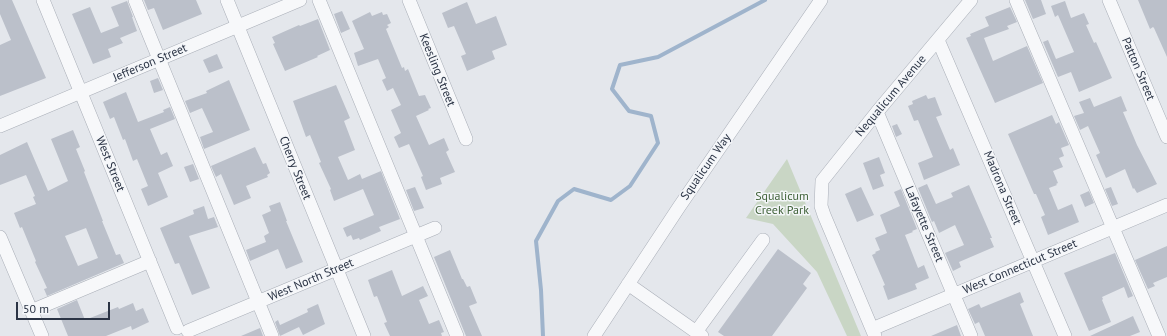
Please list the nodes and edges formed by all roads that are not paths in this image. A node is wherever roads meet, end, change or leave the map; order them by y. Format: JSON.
{"nodes":[{"id":1,"x":43,"y":0,"type":"edge"},
{"id":2,"x":134,"y":0,"type":"edge"},
{"id":3,"x":227,"y":0,"type":"edge"},
{"id":4,"x":300,"y":0,"type":"edge"},
{"id":5,"x":319,"y":0,"type":"edge"},
{"id":6,"x":408,"y":0,"type":"edge"},
{"id":7,"x":821,"y":0,"type":"edge"},
{"id":8,"x":971,"y":0,"type":"edge"},
{"id":9,"x":1016,"y":0,"type":"edge"},
{"id":10,"x":1108,"y":0,"type":"edge"},
{"id":11,"x":237,"y":26,"type":"junction"},
{"id":12,"x":938,"y":40,"type":"junction"},
{"id":13,"x":159,"y":59,"type":"junction"},
{"id":14,"x":81,"y":92,"type":"junction"},
{"id":15,"x":877,"y":112,"type":"junction"},
{"id":16,"x":0,"y":126,"type":"edge"},
{"id":17,"x":1167,"y":137,"type":"edge"},
{"id":18,"x":466,"y":139,"type":"dead end"},
{"id":19,"x":1167,"y":205,"type":"edge"},
{"id":20,"x":435,"y":228,"type":"dead end"},
{"id":21,"x":1113,"y":228,"type":"junction"},
{"id":22,"x":416,"y":236,"type":"junction"},
{"id":23,"x":0,"y":237,"type":"edge"},
{"id":24,"x":763,"y":240,"type":"dead end"},
{"id":25,"x":150,"y":261,"type":"junction"},
{"id":26,"x":1033,"y":262,"type":"junction"},
{"id":27,"x":336,"y":269,"type":"junction"},
{"id":28,"x":628,"y":284,"type":"junction"},
{"id":29,"x":954,"y":295,"type":"junction"},
{"id":30,"x":258,"y":302,"type":"junction"},
{"id":31,"x":31,"y":311,"type":"junction"},
{"id":32,"x":182,"y":333,"type":"edge"},
{"id":33,"x":693,"y":333,"type":"edge"},
{"id":34,"x":874,"y":333,"type":"edge"},
{"id":35,"x":42,"y":336,"type":"edge"},
{"id":36,"x":272,"y":336,"type":"edge"},
{"id":37,"x":364,"y":336,"type":"edge"},
{"id":38,"x":457,"y":336,"type":"edge"},
{"id":39,"x":594,"y":336,"type":"edge"},
{"id":40,"x":971,"y":336,"type":"edge"},
{"id":41,"x":1065,"y":336,"type":"edge"},
{"id":42,"x":1159,"y":336,"type":"edge"}],
"edges":[{"from":1,"to":14,"type":"street","name":"West Street"},
{"from":2,"to":13,"type":"street"},
{"from":3,"to":11,"type":"street","name":"Cherry Street"},
{"from":4,"to":11,"type":"street","name":"Jefferson Street"},
{"from":5,"to":22,"type":"street"},
{"from":6,"to":18,"type":"street","name":"Keesling Street"},
{"from":7,"to":28,"type":"street","name":"Squalicum Way"},
{"from":8,"to":12,"type":"street","name":"Nequalicum Avenue"},
{"from":9,"to":21,"type":"street"},
{"from":10,"to":17,"type":"street","name":"Patton Street"},
{"from":11,"to":13,"type":"street","name":"Jefferson Street"},
{"from":11,"to":27,"type":"street","name":"Cherry Street"},
{"from":12,"to":15,"type":"street","name":"Nequalicum Avenue"},
{"from":12,"to":26,"type":"street","name":"Madrona Street"},
{"from":13,"to":14,"type":"street","name":"Jefferson Street"},
{"from":13,"to":30,"type":"street"},
{"from":14,"to":16,"type":"street","name":"Jefferson Street"},
{"from":14,"to":25,"type":"street","name":"West Street"},
{"from":15,"to":29,"type":"street","name":"Lafayette Street"},
{"from":15,"to":34,"type":"street","name":"Nequalicum Avenue"},
{"from":19,"to":21,"type":"street","name":"West Connecticut Street"},
{"from":20,"to":22,"type":"street","name":"West North Street"},
{"from":21,"to":26,"type":"street","name":"West Connecticut Street"},
{"from":21,"to":42,"type":"street"},
{"from":22,"to":27,"type":"street","name":"West North Street"},
{"from":22,"to":38,"type":"street"},
{"from":23,"to":31,"type":"street"},
{"from":24,"to":33,"type":"street"},
{"from":25,"to":31,"type":"street"},
{"from":25,"to":32,"type":"street","name":"West Street"},
{"from":26,"to":29,"type":"street","name":"West Connecticut Street"},
{"from":26,"to":41,"type":"street","name":"Madrona Street"},
{"from":27,"to":30,"type":"street","name":"West North Street"},
{"from":27,"to":37,"type":"street","name":"Cherry Street"},
{"from":28,"to":33,"type":"street"},
{"from":28,"to":39,"type":"street","name":"Squalicum Way"},
{"from":29,"to":34,"type":"street","name":"West Connecticut Street"},
{"from":29,"to":40,"type":"street","name":"Lafayette Street"},
{"from":30,"to":32,"type":"street","name":"West North Street"},
{"from":30,"to":36,"type":"street"},
{"from":31,"to":35,"type":"street"}]}
